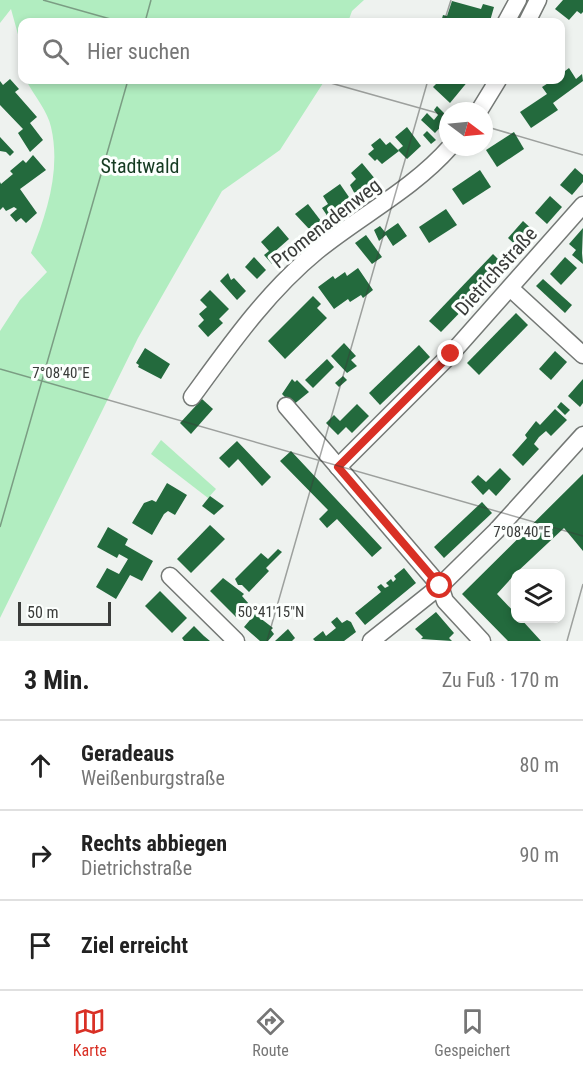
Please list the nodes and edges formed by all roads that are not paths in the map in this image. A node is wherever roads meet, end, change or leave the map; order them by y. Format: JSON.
{"nodes":[{"id":1,"x":518,"y":0,"type":"edge"},
{"id":2,"x":538,"y":0,"type":"edge"},
{"id":3,"x":508,"y":18,"type":"edge"},
{"id":4,"x":529,"y":18,"type":"edge"},
{"id":5,"x":496,"y":84,"type":"edge"},
{"id":6,"x":485,"y":102,"type":"edge"},
{"id":7,"x":440,"y":156,"type":"edge"},
{"id":8,"x":583,"y":205,"type":"edge"},
{"id":9,"x":510,"y":288,"type":"junction"},
{"id":10,"x":583,"y":355,"type":"edge"},
{"id":11,"x":192,"y":397,"type":"dead end"},
{"id":12,"x":286,"y":406,"type":"dead end"},
{"id":13,"x":583,"y":435,"type":"edge"},
{"id":14,"x":338,"y":467,"type":"junction"},
{"id":15,"x":170,"y":576,"type":"dead end"},
{"id":16,"x":440,"y":586,"type":"junction"},
{"id":17,"x":236,"y":641,"type":"edge"},
{"id":18,"x":371,"y":641,"type":"edge"},
{"id":19,"x":482,"y":641,"type":"edge"}],
"edges":[{"from":1,"to":3,"type":"street"},
{"from":2,"to":4,"type":"street"},
{"from":5,"to":6,"type":"street"},
{"from":7,"to":11,"type":"street","name":"Promenadenweg"},
{"from":8,"to":9,"type":"street","name":"Dietrichstraße"},
{"from":9,"to":10,"type":"street"},
{"from":9,"to":14,"type":"street","name":"Dietrichstraße"},
{"from":12,"to":14,"type":"street"},
{"from":13,"to":16,"type":"street"},
{"from":14,"to":16,"type":"street"},
{"from":15,"to":17,"type":"street"},
{"from":16,"to":18,"type":"street"},
{"from":16,"to":19,"type":"street"}]}
